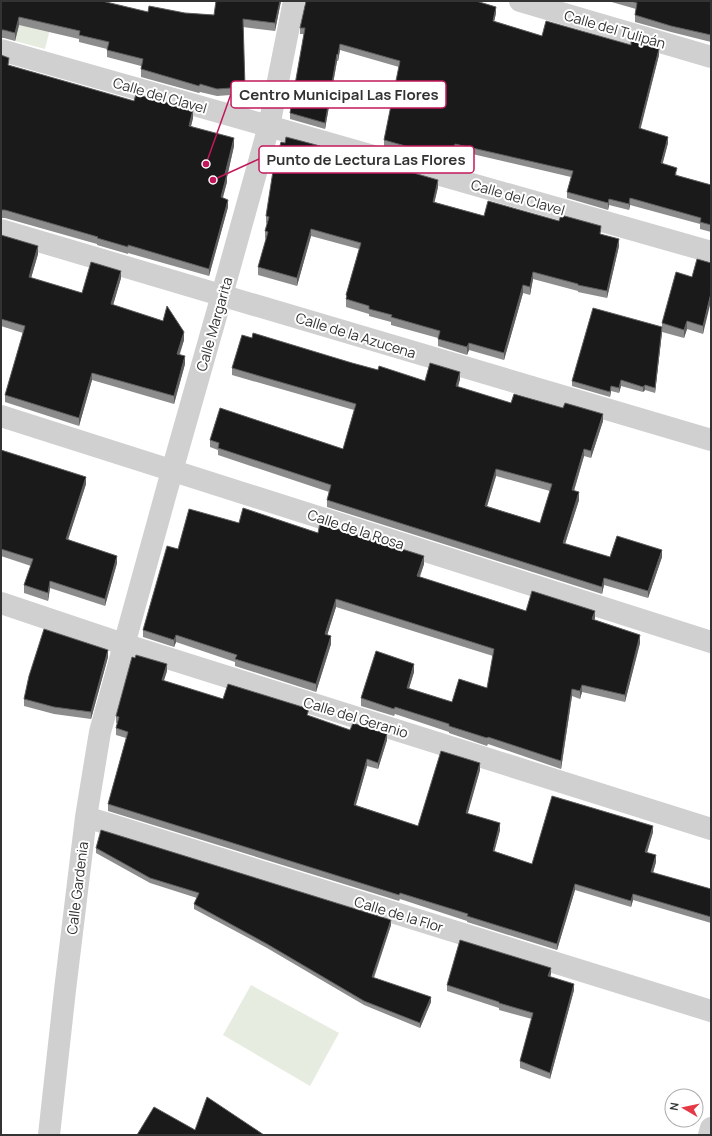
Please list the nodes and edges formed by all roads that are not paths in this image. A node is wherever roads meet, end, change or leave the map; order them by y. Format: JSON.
{"nodes":[{"id":1,"x":294,"y":1,"type":"edge"},
{"id":2,"x":520,"y":1,"type":"edge"},
{"id":3,"x":1,"y":50,"type":"edge"},
{"id":4,"x":711,"y":57,"type":"edge"},
{"id":5,"x":269,"y":126,"type":"junction"},
{"id":6,"x":1,"y":230,"type":"edge"},
{"id":7,"x":711,"y":252,"type":"edge"},
{"id":8,"x":222,"y":295,"type":"junction"},
{"id":9,"x":1,"y":416,"type":"edge"},
{"id":10,"x":711,"y":440,"type":"edge"},
{"id":11,"x":172,"y":470,"type":"junction"},
{"id":12,"x":1,"y":603,"type":"edge"},
{"id":13,"x":711,"y":642,"type":"edge"},
{"id":14,"x":124,"y":644,"type":"junction"},
{"id":15,"x":86,"y":817,"type":"junction"},
{"id":16,"x":711,"y":829,"type":"edge"},
{"id":17,"x":711,"y":1011,"type":"edge"},
{"id":18,"x":711,"y":1128,"type":"edge"},
{"id":19,"x":49,"y":1135,"type":"edge"},
{"id":20,"x":709,"y":1135,"type":"edge"}],
"edges":[{"from":1,"to":5,"type":"street","name":"Calle Margarita"},
{"from":2,"to":4,"type":"street","name":"Calle del Tulipán"},
{"from":3,"to":5,"type":"street","name":"Calle del Clavel"},
{"from":5,"to":7,"type":"street","name":"Calle del Clavel"},
{"from":5,"to":8,"type":"street","name":"Calle Margarita"},
{"from":6,"to":8,"type":"street","name":"Calle de la Azucena"},
{"from":8,"to":10,"type":"street","name":"Calle de la Azucena"},
{"from":8,"to":11,"type":"street","name":"Calle Margarita"},
{"from":9,"to":11,"type":"street","name":"Calle de la Rosa"},
{"from":11,"to":13,"type":"street","name":"Calle de la Rosa"},
{"from":11,"to":14,"type":"street","name":"Calle Margarita"},
{"from":12,"to":14,"type":"street","name":"Calle del Geranio"},
{"from":14,"to":15,"type":"street","name":"Calle Gardenia"},
{"from":14,"to":16,"type":"street","name":"Calle del Geranio"},
{"from":15,"to":17,"type":"street","name":"Calle de la Flor"},
{"from":15,"to":19,"type":"street","name":"Calle Gardenia"},
{"from":18,"to":20,"type":"street"}]}
